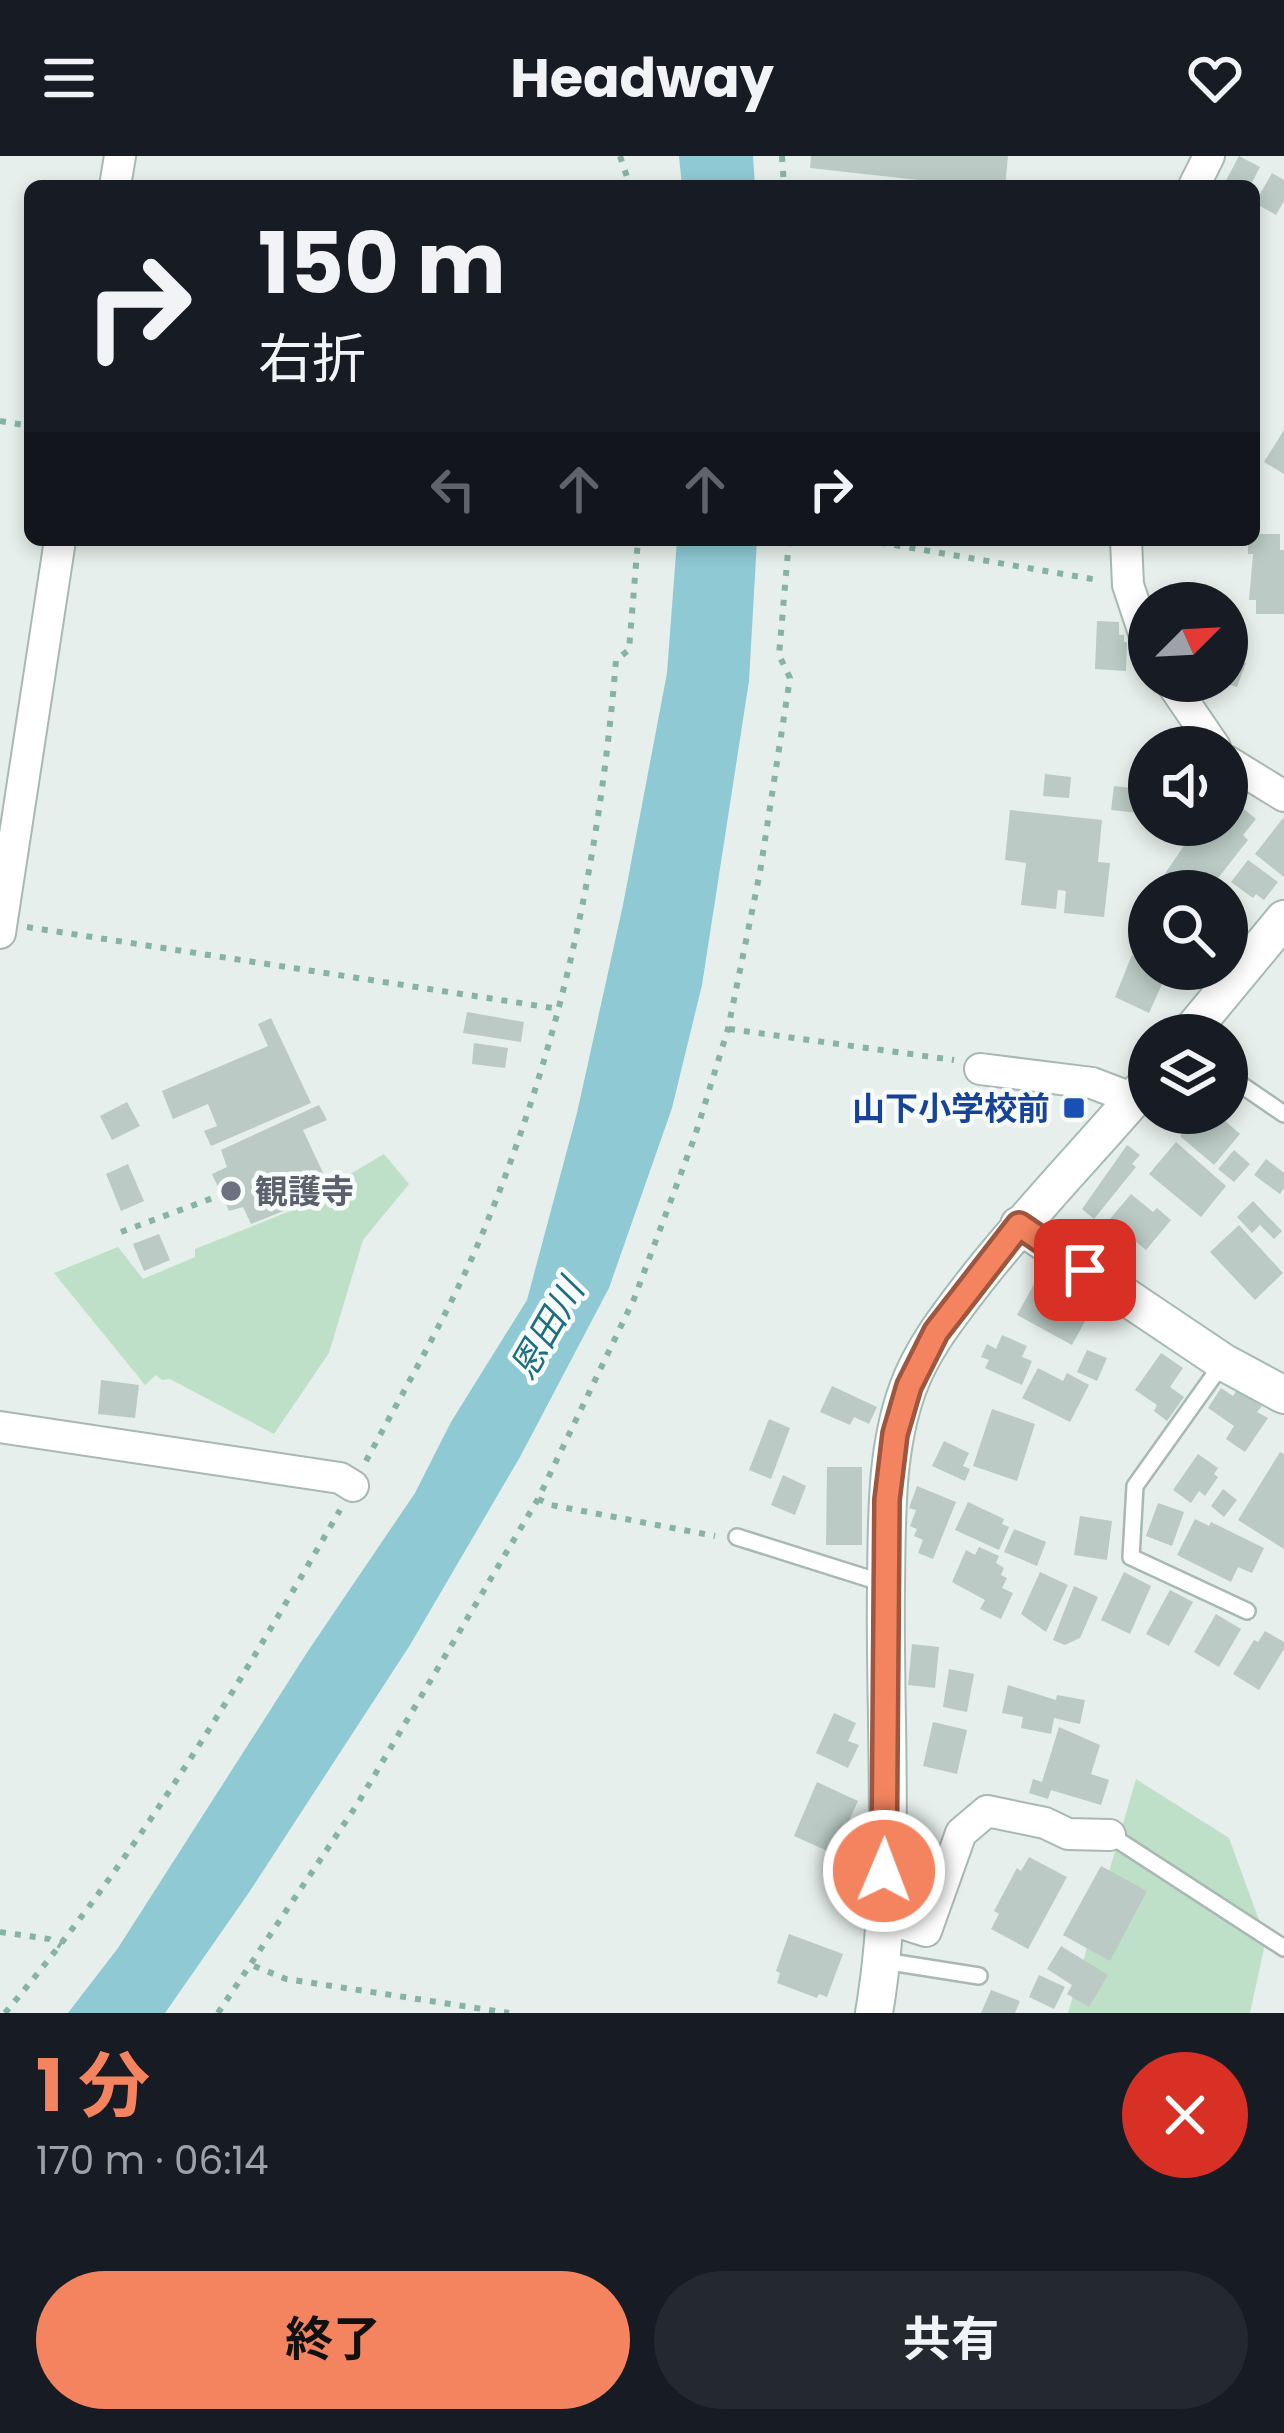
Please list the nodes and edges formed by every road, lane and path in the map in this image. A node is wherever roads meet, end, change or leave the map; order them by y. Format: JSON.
{"nodes":[{"id":1,"x":59,"y":546,"type":"edge"},
{"id":2,"x":638,"y":546,"type":"edge"},
{"id":3,"x":788,"y":546,"type":"edge"},
{"id":4,"x":900,"y":546,"type":"edge"},
{"id":5,"x":1126,"y":546,"type":"edge"},
{"id":6,"x":1128,"y":585,"type":"joint"},
{"id":7,"x":1248,"y":774,"type":"edge"},
{"id":8,"x":1284,"y":796,"type":"edge"},
{"id":9,"x":1284,"y":919,"type":"edge"},
{"id":10,"x":2,"y":923,"type":"edge"},
{"id":11,"x":0,"y":933,"type":"edge"},
{"id":12,"x":560,"y":1009,"type":"junction"},
{"id":13,"x":1205,"y":1014,"type":"edge"},
{"id":14,"x":728,"y":1029,"type":"junction"},
{"id":15,"x":980,"y":1069,"type":"joint"},
{"id":16,"x":1128,"y":1088,"type":"edge"},
{"id":17,"x":1248,"y":1089,"type":"edge"},
{"id":18,"x":1128,"y":1105,"type":"edge"},
{"id":19,"x":1284,"y":1114,"type":"edge"},
{"id":20,"x":221,"y":1195,"type":"dead end"},
{"id":21,"x":1019,"y":1225,"type":"junction"},
{"id":22,"x":121,"y":1232,"type":"dead end"},
{"id":23,"x":1223,"y":1362,"type":"junction"},
{"id":24,"x":1284,"y":1395,"type":"edge"},
{"id":25,"x":0,"y":1427,"type":"edge"},
{"id":26,"x":353,"y":1486,"type":"junction"},
{"id":27,"x":538,"y":1499,"type":"junction"},
{"id":28,"x":737,"y":1538,"type":"joint"},
{"id":29,"x":886,"y":1583,"type":"junction"},
{"id":30,"x":1247,"y":1611,"type":"dead end"},
{"id":31,"x":1110,"y":1835,"type":"joint"},
{"id":32,"x":882,"y":1917,"type":"junction"},
{"id":33,"x":0,"y":1932,"type":"edge"},
{"id":34,"x":61,"y":1946,"type":"junction"},
{"id":35,"x":1284,"y":1948,"type":"edge"},
{"id":36,"x":881,"y":1960,"type":"junction"},
{"id":37,"x":253,"y":1966,"type":"junction"},
{"id":38,"x":979,"y":1976,"type":"dead end"},
{"id":39,"x":5,"y":2013,"type":"edge"},
{"id":40,"x":218,"y":2013,"type":"edge"},
{"id":41,"x":509,"y":2013,"type":"edge"},
{"id":42,"x":874,"y":2013,"type":"edge"}],
"edges":[{"from":1,"to":10,"type":"street"},
{"from":2,"to":12,"type":"path"},
{"from":3,"to":14,"type":"path"},
{"from":4,"to":6,"type":"path"},
{"from":5,"to":6,"type":"street"},
{"from":7,"to":8,"type":"street"},
{"from":9,"to":13,"type":"main road"},
{"from":10,"to":11,"type":"street"},
{"from":10,"to":12,"type":"path"},
{"from":12,"to":26,"type":"path"},
{"from":14,"to":15,"type":"path"},
{"from":14,"to":27,"type":"path"},
{"from":15,"to":16,"type":"street"},
{"from":17,"to":19,"type":"lane"},
{"from":18,"to":21,"type":"main road"},
{"from":20,"to":22,"type":"path"},
{"from":21,"to":23,"type":"main road"},
{"from":21,"to":29,"type":"main road"},
{"from":23,"to":24,"type":"main road"},
{"from":23,"to":30,"type":"lane"},
{"from":25,"to":26,"type":"street"},
{"from":26,"to":34,"type":"path"},
{"from":27,"to":28,"type":"path"},
{"from":27,"to":37,"type":"path"},
{"from":28,"to":29,"type":"lane"},
{"from":29,"to":32,"type":"main road"},
{"from":31,"to":32,"type":"street"},
{"from":31,"to":35,"type":"lane"},
{"from":32,"to":36,"type":"main road"},
{"from":33,"to":34,"type":"path"},
{"from":34,"to":39,"type":"path"},
{"from":36,"to":38,"type":"lane"},
{"from":36,"to":42,"type":"main road"},
{"from":37,"to":40,"type":"path"},
{"from":37,"to":41,"type":"path"}]}
